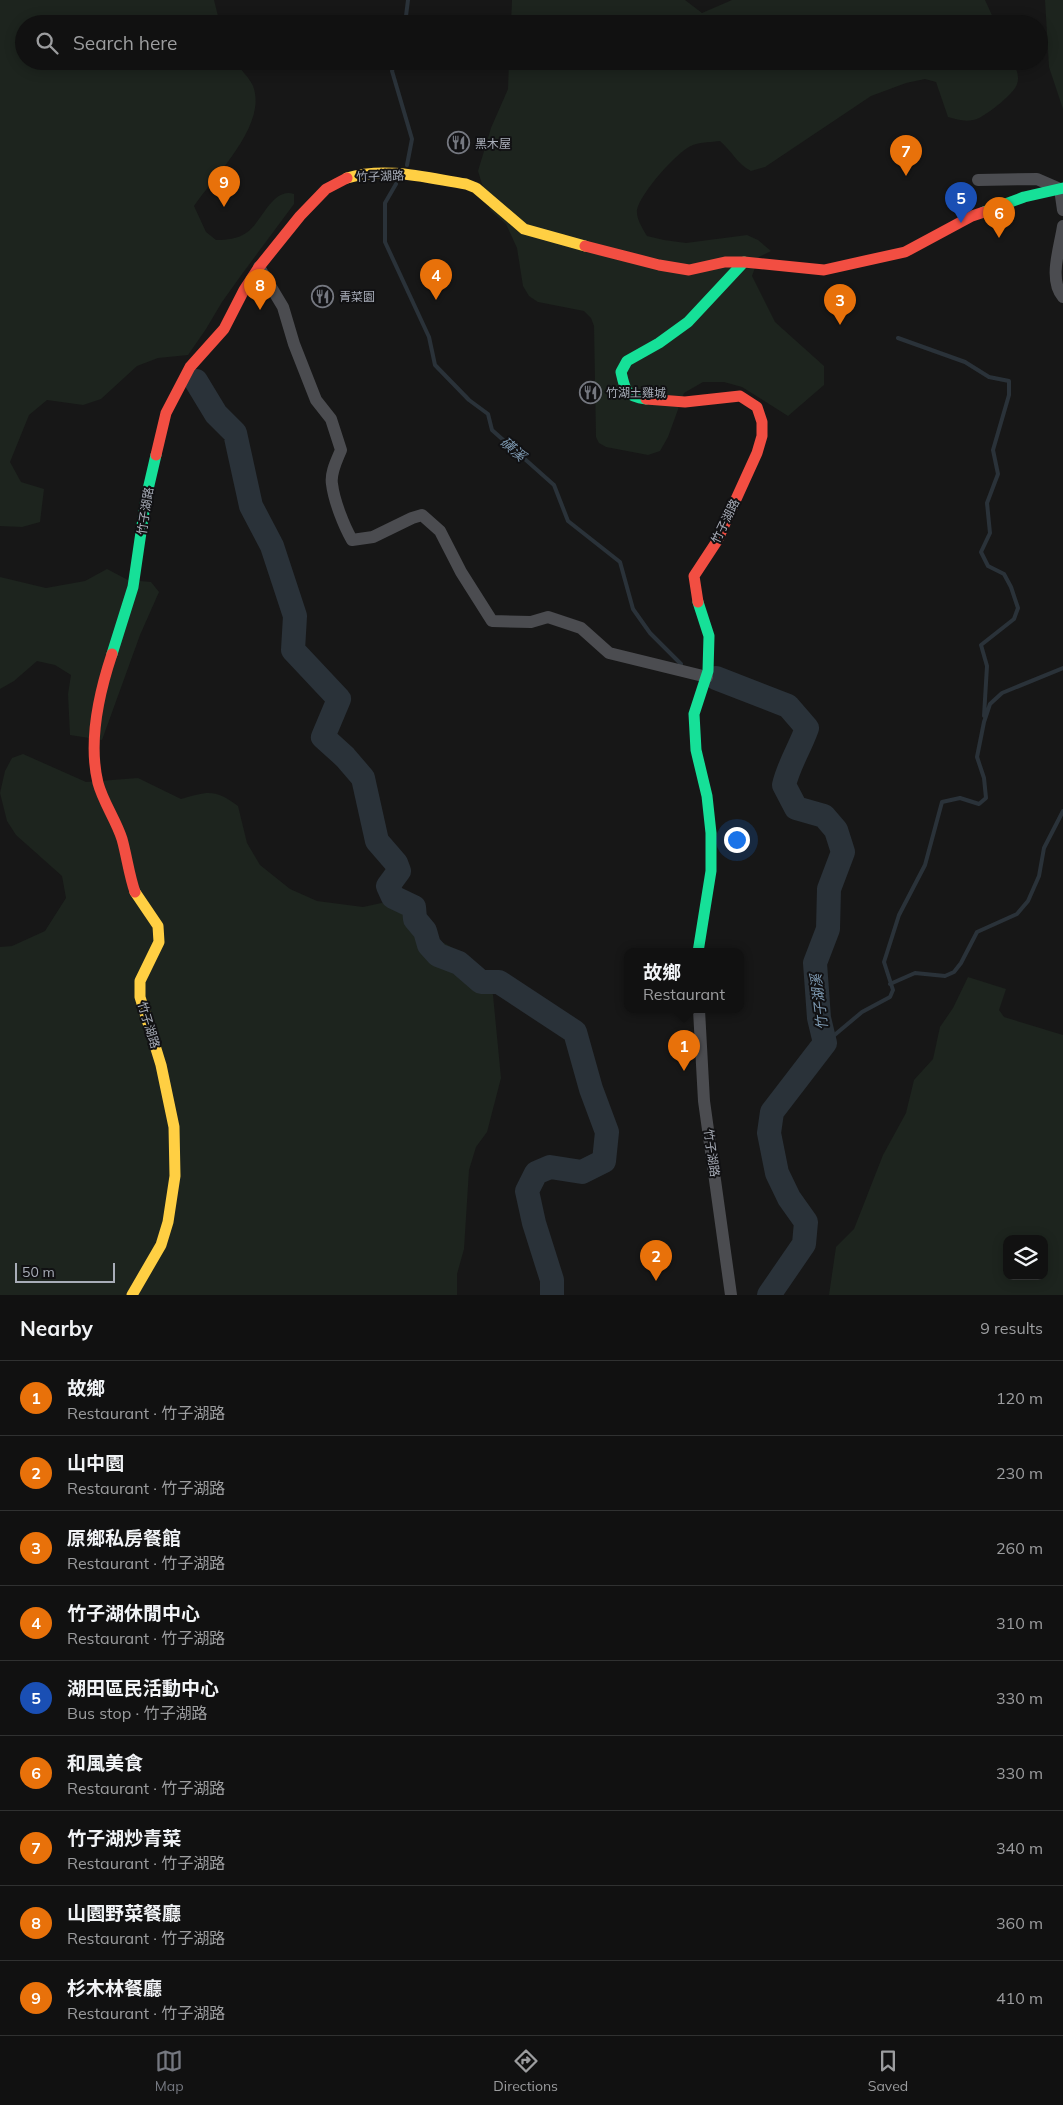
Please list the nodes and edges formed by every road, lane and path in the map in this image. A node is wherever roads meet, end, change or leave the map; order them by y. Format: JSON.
{"nodes":[{"id":1,"x":978,"y":180,"type":"dead end"},
{"id":2,"x":1062,"y":188,"type":"edge"},
{"id":3,"x":1063,"y":210,"type":"edge"},
{"id":4,"x":1063,"y":226,"type":"edge"},
{"id":5,"x":744,"y":262,"type":"junction"},
{"id":6,"x":259,"y":267,"type":"junction"},
{"id":7,"x":1063,"y":297,"type":"edge"},
{"id":8,"x":707,"y":677,"type":"junction"},
{"id":9,"x":699,"y":948,"type":"edge"},
{"id":10,"x":699,"y":1013,"type":"edge"},
{"id":11,"x":132,"y":1295,"type":"edge"},
{"id":12,"x":731,"y":1295,"type":"edge"}],
"edges":[{"from":1,"to":2,"type":"street"},
{"from":2,"to":3,"type":"street"},
{"from":2,"to":5,"type":"street","name":"竹子湖路"},
{"from":4,"to":7,"type":"street"},
{"from":5,"to":6,"type":"street","name":"竹子湖路"},
{"from":5,"to":8,"type":"street","name":"竹子湖路"},
{"from":6,"to":8,"type":"street"},
{"from":6,"to":11,"type":"street","name":"竹子湖路"},
{"from":8,"to":9,"type":"street","name":"竹子湖路"},
{"from":10,"to":12,"type":"street","name":"竹子湖路"}]}
